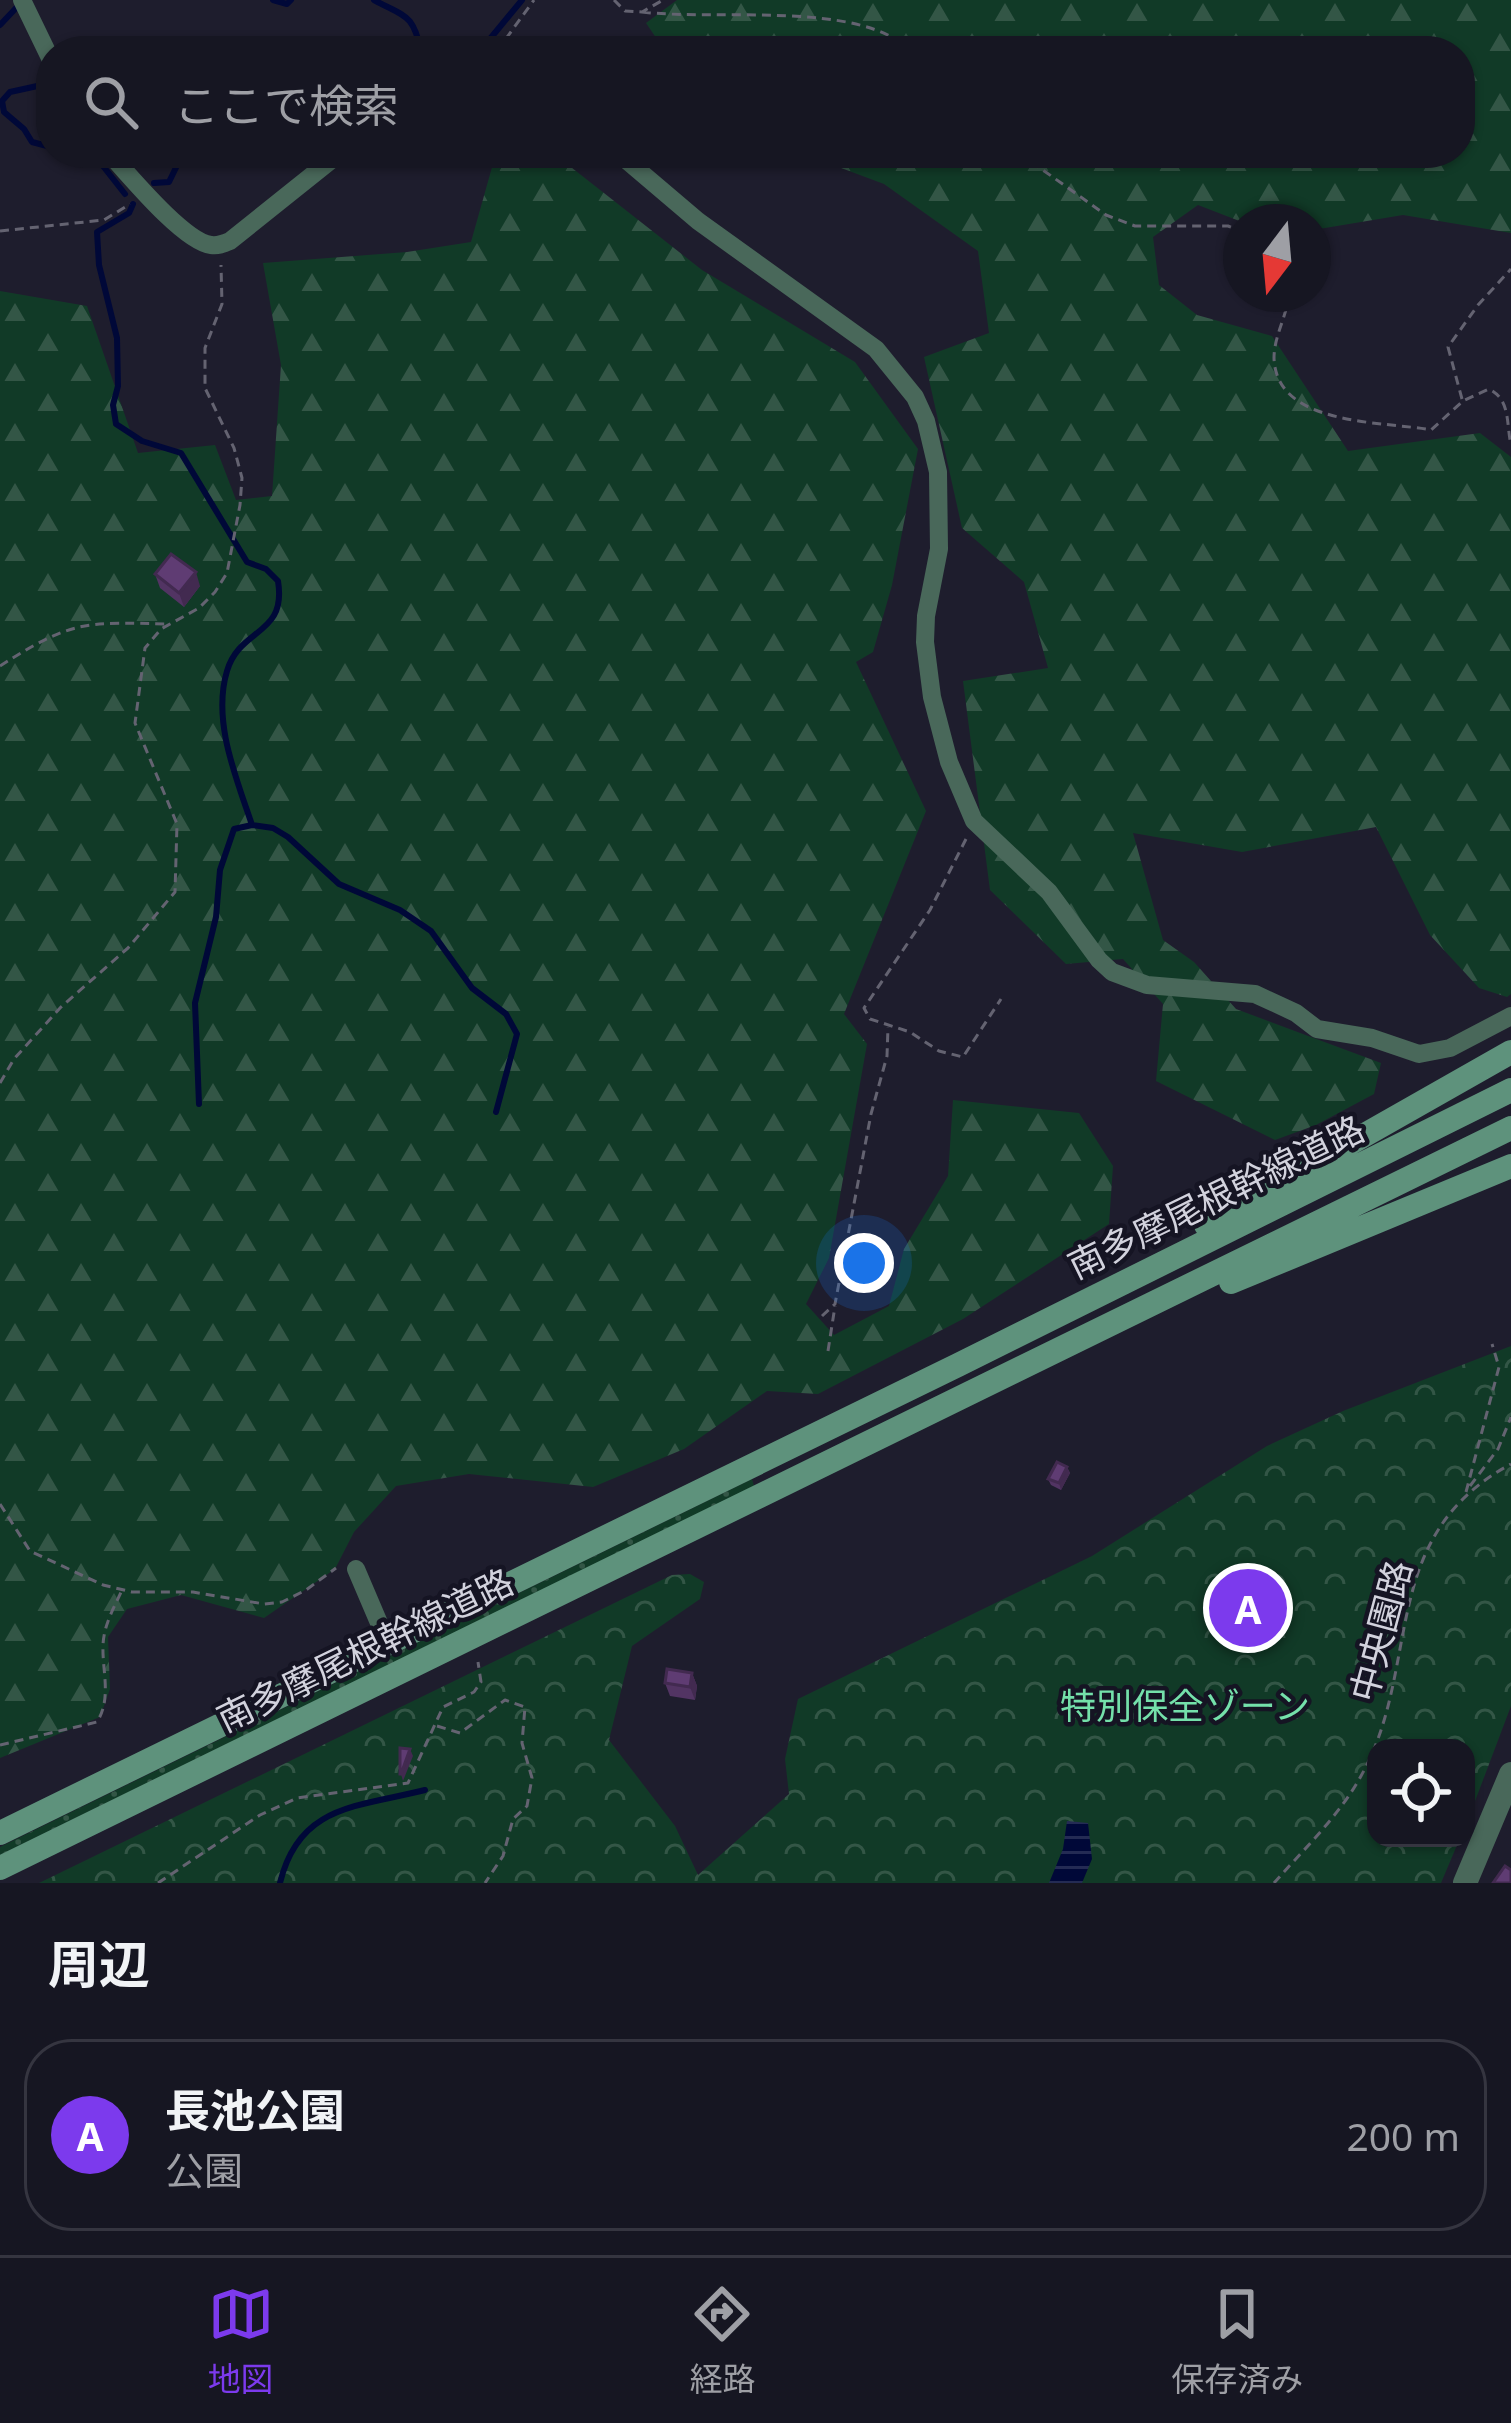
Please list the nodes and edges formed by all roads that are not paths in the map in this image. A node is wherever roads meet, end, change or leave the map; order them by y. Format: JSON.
{"nodes":[{"id":1,"x":22,"y":0,"type":"edge"},
{"id":2,"x":39,"y":36,"type":"edge"},
{"id":3,"x":123,"y":168,"type":"edge"},
{"id":4,"x":321,"y":168,"type":"edge"},
{"id":5,"x":636,"y":168,"type":"edge"},
{"id":6,"x":1511,"y":1016,"type":"edge"},
{"id":7,"x":1511,"y":1052,"type":"edge"},
{"id":8,"x":1511,"y":1090,"type":"edge"},
{"id":9,"x":1511,"y":1128,"type":"edge"},
{"id":10,"x":1511,"y":1166,"type":"edge"},
{"id":11,"x":1039,"y":1362,"type":"junction"},
{"id":12,"x":958,"y":1366,"type":"junction"},
{"id":13,"x":351,"y":1567,"type":"road end"},
{"id":14,"x":388,"y":1644,"type":"junction"},
{"id":15,"x":1511,"y":1774,"type":"edge"},
{"id":16,"x":0,"y":1833,"type":"edge"},
{"id":17,"x":0,"y":1868,"type":"edge"},
{"id":18,"x":1465,"y":1883,"type":"edge"}],
"edges":[{"from":1,"to":2,"type":"street"},
{"from":3,"to":4,"type":"street"},
{"from":5,"to":6,"type":"street"},
{"from":7,"to":12,"type":"main road"},
{"from":8,"to":12,"type":"main road","name":"南多摩尾根幹線道路"},
{"from":9,"to":11,"type":"main road","name":"南多摩尾根幹線道路"},
{"from":10,"to":11,"type":"main road"},
{"from":11,"to":17,"type":"main road","name":"南多摩尾根幹線道路"},
{"from":12,"to":14,"type":"main road","name":"南多摩尾根幹線道路"},
{"from":13,"to":14,"type":"street"},
{"from":14,"to":16,"type":"main road","name":"南多摩尾根幹線道路"},
{"from":15,"to":18,"type":"street"}]}
